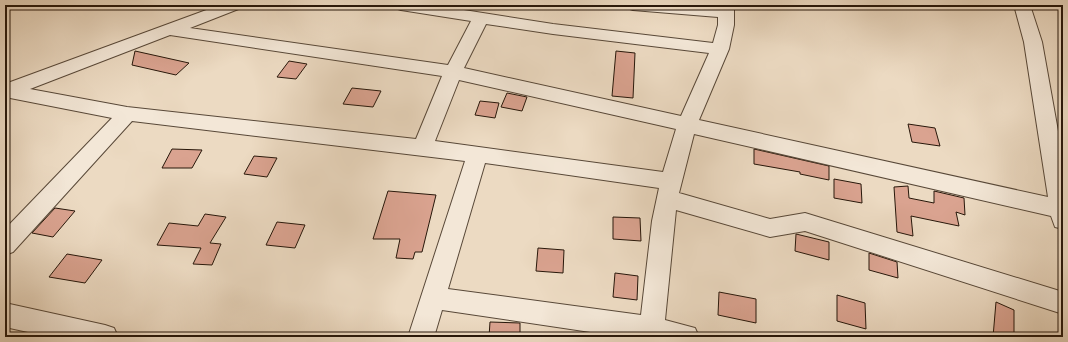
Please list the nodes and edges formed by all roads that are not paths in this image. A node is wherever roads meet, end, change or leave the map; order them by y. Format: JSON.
{"nodes":[{"id":1,"x":235,"y":5,"type":"edge"},
{"id":2,"x":401,"y":5,"type":"edge"},
{"id":3,"x":501,"y":5,"type":"edge"},
{"id":4,"x":633,"y":5,"type":"edge"},
{"id":5,"x":1022,"y":5,"type":"edge"},
{"id":6,"x":726,"y":9,"type":"edge"},
{"id":7,"x":487,"y":19,"type":"junction"},
{"id":8,"x":170,"y":30,"type":"junction"},
{"id":9,"x":720,"y":49,"type":"junction"},
{"id":10,"x":453,"y":72,"type":"junction"},
{"id":11,"x":126,"y":114,"type":"junction"},
{"id":12,"x":687,"y":124,"type":"junction"},
{"id":13,"x":423,"y":147,"type":"junction"},
{"id":14,"x":477,"y":154,"type":"junction"},
{"id":15,"x":669,"y":190,"type":"junction"},
{"id":16,"x":1062,"y":214,"type":"edge"},
{"id":17,"x":5,"y":245,"type":"edge"},
{"id":18,"x":433,"y":298,"type":"junction"},
{"id":19,"x":1063,"y":303,"type":"edge"},
{"id":20,"x":5,"y":314,"type":"edge"},
{"id":21,"x":652,"y":333,"type":"edge"},
{"id":22,"x":106,"y":337,"type":"edge"},
{"id":23,"x":421,"y":337,"type":"edge"},
{"id":24,"x":686,"y":337,"type":"edge"}],
"edges":[{"from":1,"to":8,"type":"street"},
{"from":2,"to":7,"type":"street"},
{"from":3,"to":7,"type":"street"},
{"from":4,"to":6,"type":"street"},
{"from":5,"to":16,"type":"street"},
{"from":6,"to":9,"type":"street"},
{"from":7,"to":9,"type":"street"},
{"from":7,"to":10,"type":"street"},
{"from":8,"to":10,"type":"street"},
{"from":8,"to":11,"type":"street"},
{"from":9,"to":12,"type":"street"},
{"from":10,"to":12,"type":"street"},
{"from":10,"to":13,"type":"street"},
{"from":11,"to":13,"type":"street"},
{"from":11,"to":17,"type":"street"},
{"from":12,"to":15,"type":"street"},
{"from":12,"to":16,"type":"street"},
{"from":13,"to":14,"type":"street"},
{"from":14,"to":15,"type":"street"},
{"from":14,"to":18,"type":"street"},
{"from":15,"to":19,"type":"street"},
{"from":15,"to":21,"type":"street"},
{"from":18,"to":21,"type":"street"},
{"from":18,"to":23,"type":"street"},
{"from":20,"to":22,"type":"street"},
{"from":21,"to":24,"type":"street"}]}
